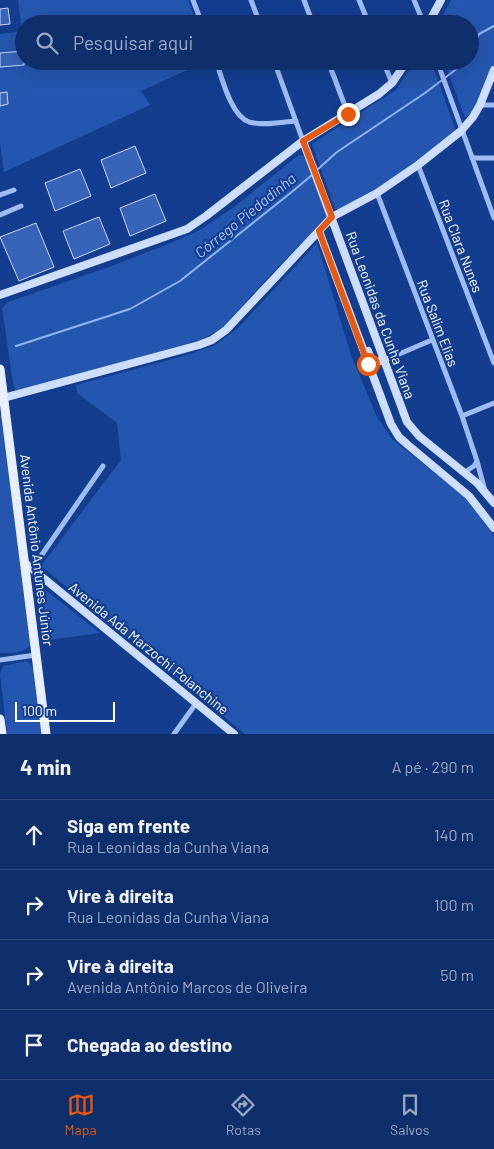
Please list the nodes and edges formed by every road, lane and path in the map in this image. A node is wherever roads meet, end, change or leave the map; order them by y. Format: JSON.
{"nodes":[{"id":1,"x":193,"y":0,"type":"edge"},
{"id":2,"x":251,"y":0,"type":"edge"},
{"id":3,"x":304,"y":0,"type":"edge"},
{"id":4,"x":359,"y":0,"type":"edge"},
{"id":5,"x":414,"y":0,"type":"edge"},
{"id":6,"x":441,"y":0,"type":"edge"},
{"id":7,"x":199,"y":15,"type":"edge"},
{"id":8,"x":257,"y":15,"type":"edge"},
{"id":9,"x":310,"y":15,"type":"edge"},
{"id":10,"x":365,"y":15,"type":"edge"},
{"id":11,"x":420,"y":15,"type":"edge"},
{"id":12,"x":433,"y":15,"type":"edge"},
{"id":13,"x":219,"y":70,"type":"edge"},
{"id":14,"x":277,"y":70,"type":"edge"},
{"id":15,"x":331,"y":70,"type":"edge"},
{"id":16,"x":387,"y":70,"type":"edge"},
{"id":17,"x":401,"y":70,"type":"edge"},
{"id":18,"x":440,"y":70,"type":"edge"},
{"id":19,"x":494,"y":70,"type":"edge"},
{"id":20,"x":392,"y":83,"type":"junction"},
{"id":21,"x":480,"y":105,"type":"junction"},
{"id":22,"x":494,"y":105,"type":"edge"},
{"id":23,"x":348,"y":114,"type":"junction"},
{"id":24,"x":296,"y":121,"type":"junction"},
{"id":25,"x":461,"y":131,"type":"junction"},
{"id":26,"x":303,"y":141,"type":"junction"},
{"id":27,"x":472,"y":158,"type":"junction"},
{"id":28,"x":494,"y":158,"type":"edge"},
{"id":29,"x":418,"y":165,"type":"junction"},
{"id":30,"x":14,"y":190,"type":"dead end"},
{"id":31,"x":377,"y":193,"type":"junction"},
{"id":32,"x":0,"y":195,"type":"edge"},
{"id":33,"x":21,"y":206,"type":"dead end"},
{"id":34,"x":492,"y":207,"type":"edge"},
{"id":35,"x":330,"y":214,"type":"junction"},
{"id":36,"x":0,"y":215,"type":"edge"},
{"id":37,"x":494,"y":218,"type":"edge"},
{"id":38,"x":319,"y":231,"type":"junction"},
{"id":39,"x":0,"y":295,"type":"edge"},
{"id":40,"x":358,"y":336,"type":"junction"},
{"id":41,"x":432,"y":340,"type":"junction"},
{"id":42,"x":385,"y":360,"type":"junction"},
{"id":43,"x":494,"y":363,"type":"edge"},
{"id":44,"x":0,"y":368,"type":"edge"},
{"id":45,"x":2,"y":399,"type":"edge"},
{"id":46,"x":494,"y":403,"type":"edge"},
{"id":47,"x":462,"y":416,"type":"junction"},
{"id":48,"x":477,"y":461,"type":"junction"},
{"id":49,"x":103,"y":466,"type":"dead end"},
{"id":50,"x":465,"y":472,"type":"junction"},
{"id":51,"x":486,"y":493,"type":"junction"},
{"id":52,"x":494,"y":503,"type":"edge"},
{"id":53,"x":494,"y":528,"type":"edge"},
{"id":54,"x":29,"y":566,"type":"junction"},
{"id":55,"x":36,"y":655,"type":"junction"},
{"id":56,"x":0,"y":660,"type":"edge"},
{"id":57,"x":196,"y":702,"type":"junction"},
{"id":58,"x":0,"y":719,"type":"edge"},
{"id":59,"x":2,"y":734,"type":"edge"},
{"id":60,"x":46,"y":734,"type":"edge"},
{"id":61,"x":174,"y":734,"type":"edge"},
{"id":62,"x":234,"y":734,"type":"edge"}],
"edges":[{"from":1,"to":7,"type":"street"},
{"from":2,"to":8,"type":"street"},
{"from":3,"to":9,"type":"street"},
{"from":4,"to":10,"type":"street"},
{"from":5,"to":11,"type":"street"},
{"from":6,"to":12,"type":"main road"},
{"from":13,"to":24,"type":"street"},
{"from":14,"to":24,"type":"street","name":"Rua Leonidas da Cunha Viana"},
{"from":15,"to":23,"type":"street"},
{"from":16,"to":20,"type":"street"},
{"from":17,"to":20,"type":"main road"},
{"from":18,"to":25,"type":"street"},
{"from":19,"to":21,"type":"main road"},
{"from":20,"to":23,"type":"main road"},
{"from":21,"to":22,"type":"street"},
{"from":21,"to":25,"type":"main road"},
{"from":23,"to":26,"type":"main road"},
{"from":24,"to":26,"type":"street","name":"Rua Leonidas da Cunha Viana"},
{"from":25,"to":27,"type":"street"},
{"from":25,"to":29,"type":"main road"},
{"from":26,"to":35,"type":"main road","name":"Rua Leonidas da Cunha Viana"},
{"from":26,"to":39,"type":"main road"},
{"from":27,"to":28,"type":"street"},
{"from":27,"to":34,"type":"street"},
{"from":29,"to":31,"type":"main road"},
{"from":29,"to":43,"type":"street","name":"Rua Clara Nunes"},
{"from":30,"to":32,"type":"street"},
{"from":31,"to":35,"type":"main road"},
{"from":31,"to":41,"type":"street","name":"Rua Salim Elias"},
{"from":33,"to":36,"type":"street"},
{"from":34,"to":37,"type":"street"},
{"from":35,"to":38,"type":"main road"},
{"from":35,"to":42,"type":"main road","name":"Rua Leonidas da Cunha Viana"},
{"from":38,"to":40,"type":"main road","name":"Rua Leonidas da Cunha Viana"},
{"from":38,"to":45,"type":"main road"},
{"from":40,"to":42,"type":"main road"},
{"from":40,"to":53,"type":"main road","name":"Rua Leonidas da Cunha Viana"},
{"from":41,"to":42,"type":"street"},
{"from":41,"to":47,"type":"street","name":"Rua Salim Elias"},
{"from":42,"to":50,"type":"main road","name":"Rua Leonidas da Cunha Viana"},
{"from":44,"to":45,"type":"main road","name":"Avenida Antônio Antunes Júnior"},
{"from":45,"to":54,"type":"main road","name":"Avenida Antônio Antunes Júnior"},
{"from":46,"to":47,"type":"street"},
{"from":47,"to":48,"type":"street","name":"Rua Salim Elias"},
{"from":48,"to":50,"type":"street"},
{"from":48,"to":51,"type":"street","name":"Rua Salim Elias"},
{"from":49,"to":54,"type":"street"},
{"from":50,"to":51,"type":"main road","name":"Rua Leonidas da Cunha Viana"},
{"from":51,"to":52,"type":"main road","name":"Rua Leonidas da Cunha Viana"},
{"from":54,"to":55,"type":"main road","name":"Avenida Antônio Antunes Júnior"},
{"from":54,"to":57,"type":"main road","name":"Avenida Ada Marzochi Polanchine"},
{"from":55,"to":56,"type":"street"},
{"from":55,"to":60,"type":"main road","name":"Avenida Antônio Antunes Júnior"},
{"from":57,"to":61,"type":"street"},
{"from":57,"to":62,"type":"main road","name":"Avenida Ada Marzochi Polanchine"},
{"from":58,"to":59,"type":"main road"}]}
